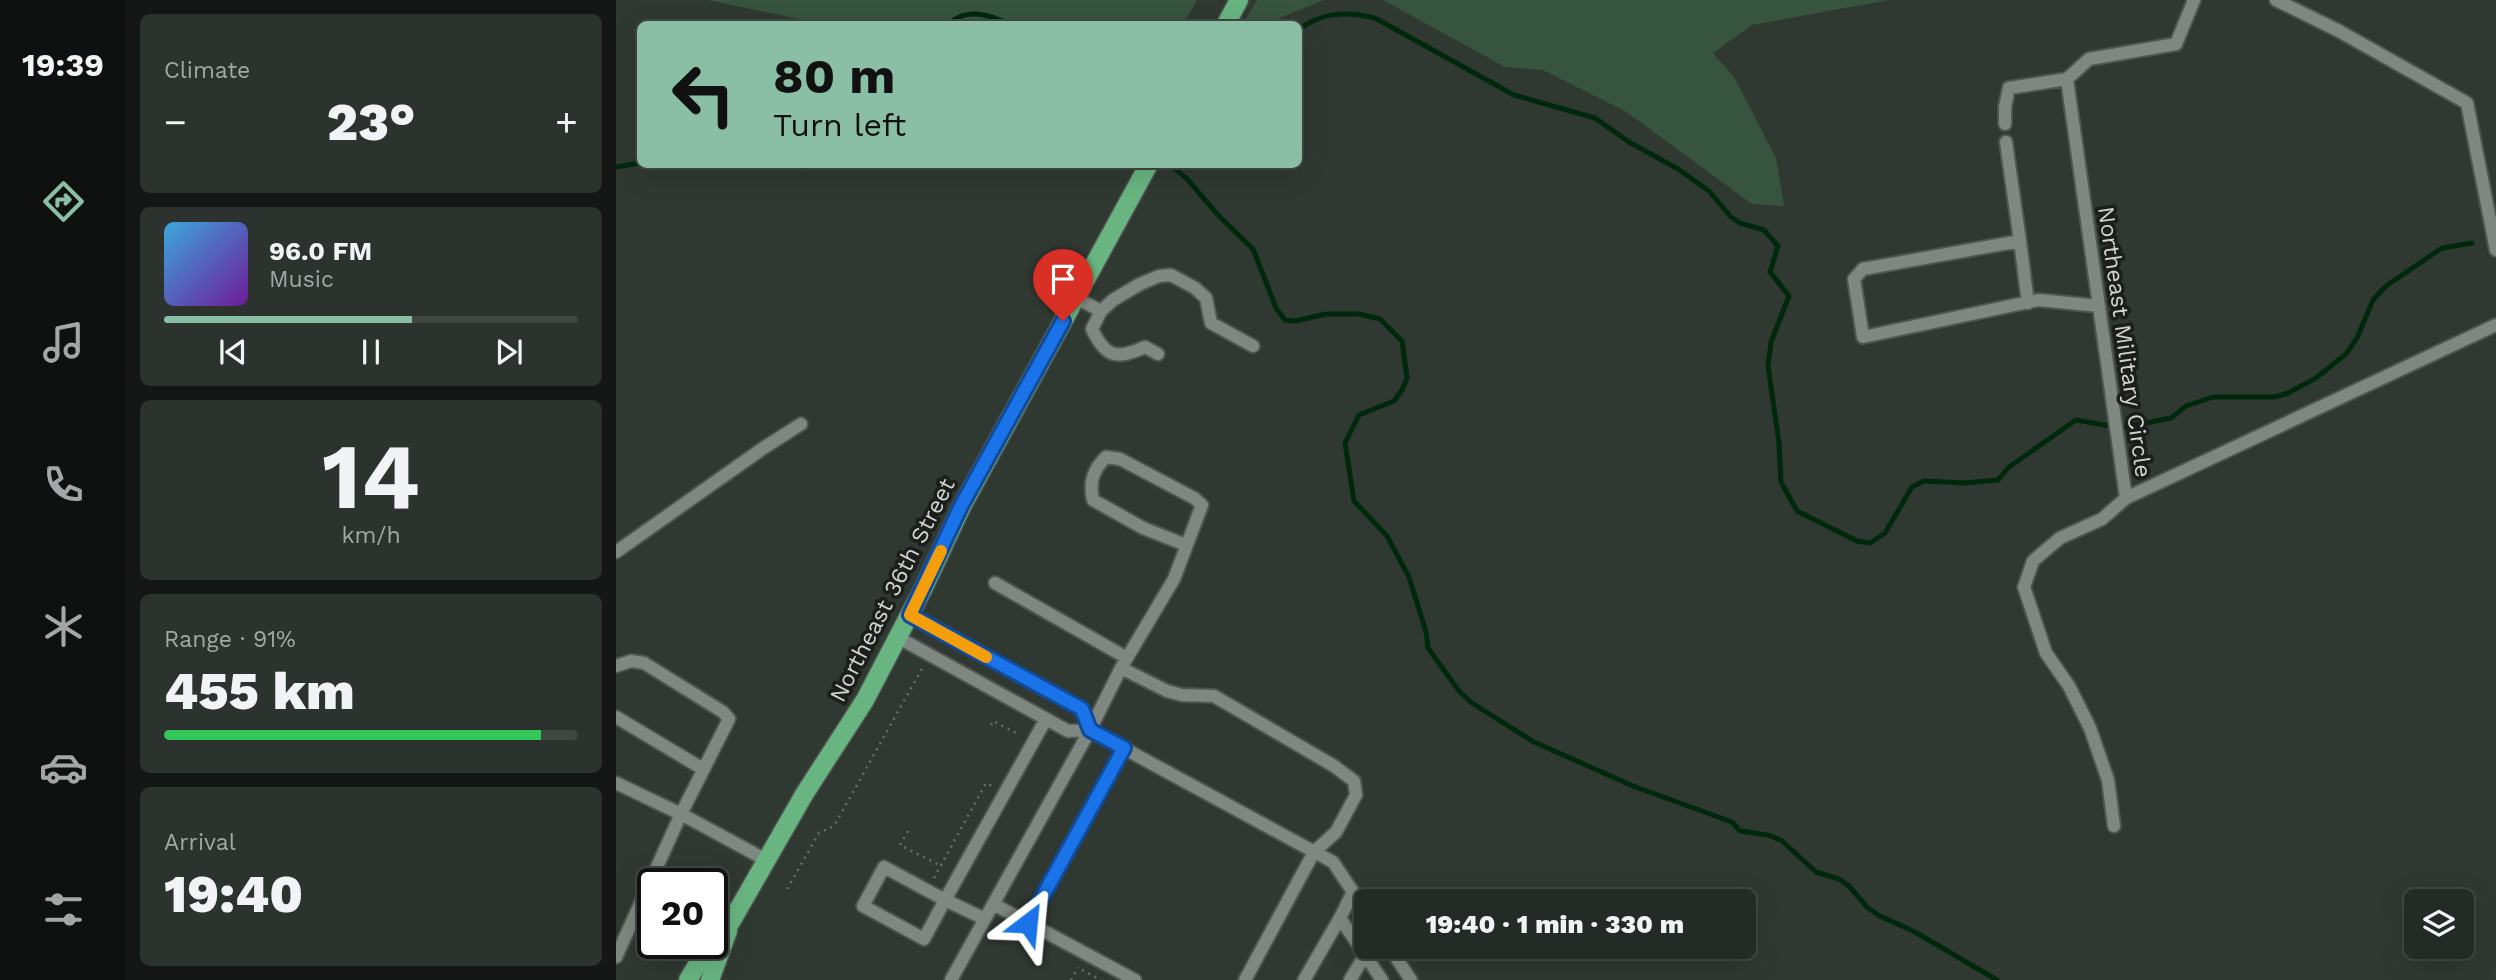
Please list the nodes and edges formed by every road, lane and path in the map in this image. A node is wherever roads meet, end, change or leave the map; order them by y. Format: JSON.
{"nodes":[{"id":1,"x":1239,"y":0,"type":"edge"},
{"id":2,"x":2194,"y":0,"type":"edge"},
{"id":3,"x":2276,"y":0,"type":"edge"},
{"id":4,"x":1228,"y":21,"type":"edge"},
{"id":5,"x":2067,"y":79,"type":"junction"},
{"id":6,"x":2005,"y":124,"type":"dead end"},
{"id":7,"x":2006,"y":142,"type":"dead end"},
{"id":8,"x":805,"y":168,"type":"edge"},
{"id":9,"x":1147,"y":168,"type":"edge"},
{"id":10,"x":806,"y":172,"type":"dead end"},
{"id":11,"x":2021,"y":241,"type":"junction"},
{"id":12,"x":2496,"y":250,"type":"edge"},
{"id":13,"x":1076,"y":298,"type":"junction"},
{"id":14,"x":2028,"y":303,"type":"junction"},
{"id":15,"x":2099,"y":306,"type":"junction"},
{"id":16,"x":1101,"y":311,"type":"junction"},
{"id":17,"x":2496,"y":325,"type":"edge"},
{"id":18,"x":1252,"y":346,"type":"dead end"},
{"id":19,"x":1158,"y":354,"type":"dead end"},
{"id":20,"x":801,"y":424,"type":"dead end"},
{"id":21,"x":2126,"y":498,"type":"junction"},
{"id":22,"x":1186,"y":545,"type":"junction"},
{"id":23,"x":616,"y":552,"type":"edge"},
{"id":24,"x":995,"y":583,"type":"dead end"},
{"id":25,"x":910,"y":615,"type":"junction"},
{"id":26,"x":899,"y":638,"type":"junction"},
{"id":27,"x":930,"y":655,"type":"junction"},
{"id":28,"x":1124,"y":663,"type":"junction"},
{"id":29,"x":616,"y":666,"type":"edge"},
{"id":30,"x":616,"y":717,"type":"edge"},
{"id":31,"x":1046,"y":719,"type":"junction"},
{"id":32,"x":990,"y":725,"type":"dead end"},
{"id":33,"x":1090,"y":730,"type":"junction"},
{"id":34,"x":1025,"y":738,"type":"dead end"},
{"id":35,"x":1124,"y":748,"type":"junction"},
{"id":36,"x":703,"y":769,"type":"junction"},
{"id":37,"x":616,"y":783,"type":"edge"},
{"id":38,"x":998,"y":789,"type":"dead end"},
{"id":39,"x":681,"y":814,"type":"junction"},
{"id":40,"x":2114,"y":827,"type":"dead end"},
{"id":41,"x":908,"y":831,"type":"dead end"},
{"id":42,"x":1314,"y":852,"type":"junction"},
{"id":43,"x":766,"y":860,"type":"junction"},
{"id":44,"x":941,"y":866,"type":"junction"},
{"id":45,"x":787,"y":889,"type":"dead end"},
{"id":46,"x":928,"y":891,"type":"junction"},
{"id":47,"x":1353,"y":892,"type":"joint"},
{"id":48,"x":945,"y":900,"type":"junction"},
{"id":49,"x":993,"y":904,"type":"junction"},
{"id":50,"x":1340,"y":918,"type":"junction"},
{"id":51,"x":985,"y":919,"type":"junction"},
{"id":52,"x":731,"y":922,"type":"junction"},
{"id":53,"x":1028,"y":923,"type":"junction"},
{"id":54,"x":1354,"y":939,"type":"edge"},
{"id":55,"x":616,"y":957,"type":"edge"},
{"id":56,"x":1363,"y":959,"type":"edge"},
{"id":57,"x":1368,"y":959,"type":"edge"},
{"id":58,"x":1397,"y":959,"type":"edge"},
{"id":59,"x":1078,"y":967,"type":"dead end"},
{"id":60,"x":688,"y":980,"type":"edge"},
{"id":61,"x":710,"y":980,"type":"edge"},
{"id":62,"x":951,"y":980,"type":"edge"},
{"id":63,"x":1071,"y":980,"type":"edge"},
{"id":64,"x":1135,"y":980,"type":"edge"},
{"id":65,"x":1245,"y":980,"type":"edge"},
{"id":66,"x":1304,"y":980,"type":"edge"},
{"id":67,"x":1350,"y":980,"type":"edge"},
{"id":68,"x":1382,"y":980,"type":"edge"},
{"id":69,"x":1411,"y":980,"type":"edge"}],
"edges":[{"from":1,"to":4,"type":"main road"},
{"from":2,"to":5,"type":"street"},
{"from":3,"to":12,"type":"street"},
{"from":5,"to":6,"type":"street"},
{"from":5,"to":15,"type":"street","name":"Northeast Military Circle"},
{"from":7,"to":11,"type":"street"},
{"from":8,"to":10,"type":"path"},
{"from":9,"to":13,"type":"main road","name":"Northeast 36th Street"},
{"from":11,"to":14,"type":"street"},
{"from":11,"to":14,"type":"street"},
{"from":13,"to":16,"type":"street"},
{"from":13,"to":25,"type":"main road","name":"Northeast 36th Street"},
{"from":14,"to":15,"type":"street"},
{"from":15,"to":21,"type":"street","name":"Northeast Military Circle"},
{"from":16,"to":18,"type":"street"},
{"from":16,"to":19,"type":"street"},
{"from":17,"to":21,"type":"street","name":"Northeast Military Circle"},
{"from":20,"to":23,"type":"street"},
{"from":21,"to":40,"type":"street"},
{"from":22,"to":22,"type":"street"},
{"from":22,"to":28,"type":"street"},
{"from":24,"to":28,"type":"street"},
{"from":25,"to":26,"type":"main road","name":"Northeast 36th Street"},
{"from":25,"to":33,"type":"street"},
{"from":26,"to":27,"type":"street"},
{"from":26,"to":43,"type":"main road","name":"Northeast 36th Street"},
{"from":27,"to":31,"type":"street"},
{"from":27,"to":45,"type":"path"},
{"from":28,"to":33,"type":"street"},
{"from":28,"to":42,"type":"street"},
{"from":29,"to":36,"type":"street"},
{"from":30,"to":36,"type":"street"},
{"from":31,"to":33,"type":"street"},
{"from":31,"to":48,"type":"street"},
{"from":32,"to":34,"type":"path"},
{"from":33,"to":35,"type":"street"},
{"from":33,"to":49,"type":"street"},
{"from":35,"to":42,"type":"street"},
{"from":35,"to":53,"type":"street"},
{"from":36,"to":39,"type":"street"},
{"from":37,"to":39,"type":"street"},
{"from":38,"to":44,"type":"path"},
{"from":39,"to":43,"type":"street"},
{"from":39,"to":55,"type":"street"},
{"from":41,"to":44,"type":"path"},
{"from":42,"to":47,"type":"street"},
{"from":42,"to":65,"type":"street"},
{"from":43,"to":52,"type":"main road","name":"Northeast 36th Street"},
{"from":44,"to":46,"type":"path"},
{"from":46,"to":48,"type":"street"},
{"from":46,"to":48,"type":"street"},
{"from":47,"to":50,"type":"street"},
{"from":48,"to":51,"type":"street"},
{"from":49,"to":51,"type":"street"},
{"from":49,"to":53,"type":"street"},
{"from":50,"to":54,"type":"street"},
{"from":50,"to":66,"type":"street"},
{"from":51,"to":62,"type":"street"},
{"from":52,"to":60,"type":"main road","name":"Northeast 36th Street"},
{"from":52,"to":61,"type":"main road","name":"Northeast 36th Street"},
{"from":53,"to":64,"type":"street"},
{"from":56,"to":67,"type":"street"},
{"from":57,"to":68,"type":"street"},
{"from":58,"to":69,"type":"street"},
{"from":59,"to":63,"type":"path"}]}
